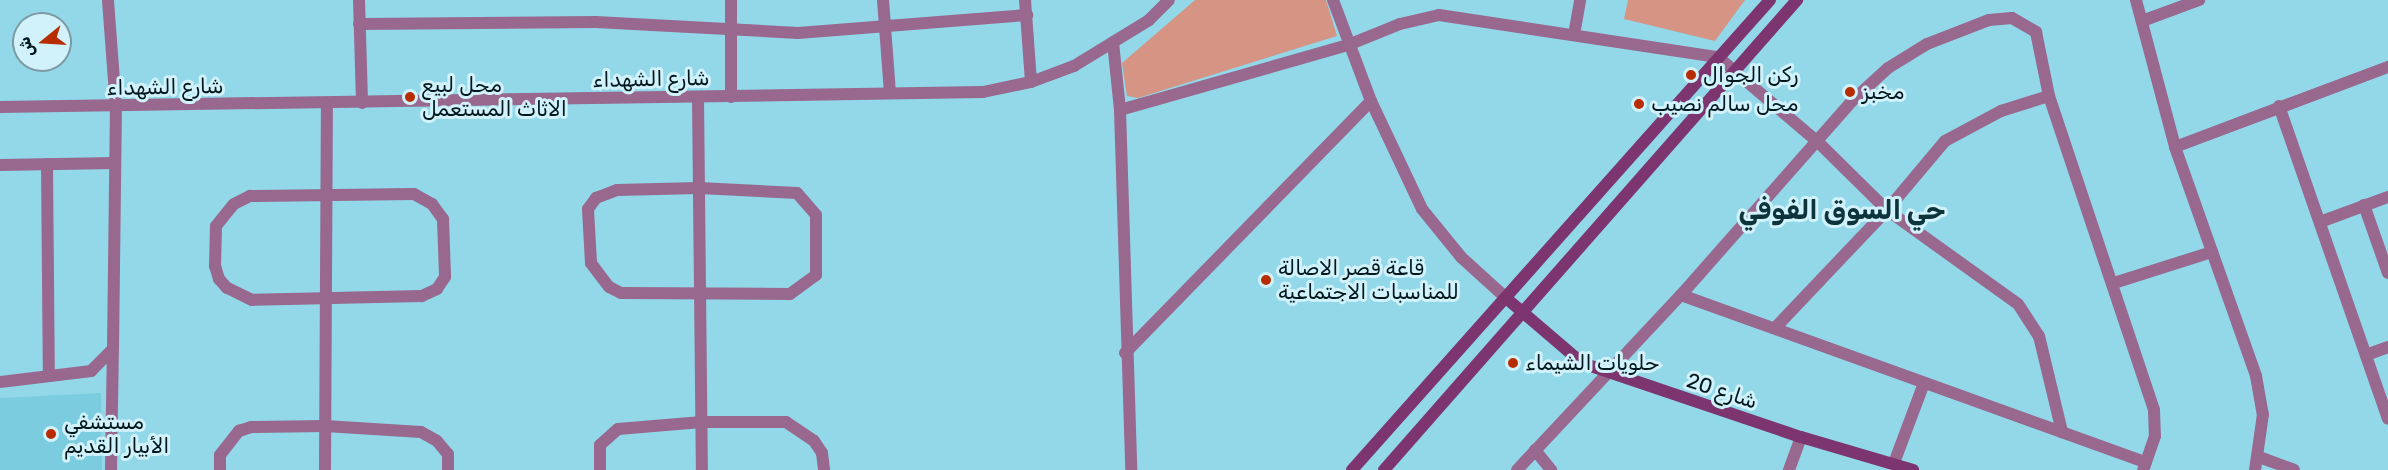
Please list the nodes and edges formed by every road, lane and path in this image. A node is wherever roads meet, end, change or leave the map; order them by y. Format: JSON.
{"nodes":[{"id":1,"x":108,"y":0,"type":"edge"},
{"id":2,"x":359,"y":0,"type":"edge"},
{"id":3,"x":731,"y":0,"type":"edge"},
{"id":4,"x":883,"y":0,"type":"edge"},
{"id":5,"x":1025,"y":0,"type":"edge"},
{"id":6,"x":1169,"y":0,"type":"edge"},
{"id":7,"x":1333,"y":0,"type":"edge"},
{"id":8,"x":1580,"y":0,"type":"edge"},
{"id":9,"x":1770,"y":0,"type":"edge"},
{"id":10,"x":1797,"y":0,"type":"edge"},
{"id":11,"x":2136,"y":0,"type":"edge"},
{"id":12,"x":2199,"y":0,"type":"edge"},
{"id":13,"x":1026,"y":15,"type":"junction"},
{"id":14,"x":2142,"y":21,"type":"junction"},
{"id":15,"x":359,"y":24,"type":"junction"},
{"id":16,"x":885,"y":27,"type":"junction"},
{"id":17,"x":732,"y":31,"type":"junction"},
{"id":18,"x":1574,"y":35,"type":"junction"},
{"id":19,"x":1113,"y":42,"type":"junction"},
{"id":20,"x":1348,"y":45,"type":"junction"},
{"id":21,"x":1718,"y":57,"type":"junction"},
{"id":22,"x":2388,"y":67,"type":"edge"},
{"id":23,"x":1733,"y":69,"type":"junction"},
{"id":24,"x":1031,"y":82,"type":"junction"},
{"id":25,"x":890,"y":93,"type":"junction"},
{"id":26,"x":2049,"y":96,"type":"junction"},
{"id":27,"x":731,"y":97,"type":"junction"},
{"id":28,"x":698,"y":98,"type":"junction"},
{"id":29,"x":1371,"y":101,"type":"junction"},
{"id":30,"x":362,"y":103,"type":"junction"},
{"id":31,"x":327,"y":104,"type":"junction"},
{"id":32,"x":2279,"y":106,"type":"junction"},
{"id":33,"x":0,"y":107,"type":"edge"},
{"id":34,"x":116,"y":107,"type":"junction"},
{"id":35,"x":1120,"y":110,"type":"junction"},
{"id":36,"x":1819,"y":143,"type":"junction"},
{"id":37,"x":2175,"y":147,"type":"junction"},
{"id":38,"x":115,"y":163,"type":"junction"},
{"id":39,"x":47,"y":164,"type":"junction"},
{"id":40,"x":0,"y":165,"type":"edge"},
{"id":41,"x":699,"y":188,"type":"junction"},
{"id":42,"x":327,"y":195,"type":"junction"},
{"id":43,"x":2388,"y":196,"type":"edge"},
{"id":44,"x":2364,"y":205,"type":"junction"},
{"id":45,"x":1887,"y":210,"type":"junction"},
{"id":46,"x":2320,"y":222,"type":"junction"},
{"id":47,"x":2212,"y":252,"type":"junction"},
{"id":48,"x":2388,"y":273,"type":"edge"},
{"id":49,"x":2114,"y":283,"type":"junction"},
{"id":50,"x":700,"y":293,"type":"junction"},
{"id":51,"x":1681,"y":295,"type":"junction"},
{"id":52,"x":1506,"y":298,"type":"junction"},
{"id":53,"x":326,"y":299,"type":"junction"},
{"id":54,"x":1521,"y":311,"type":"junction"},
{"id":55,"x":1775,"y":328,"type":"junction"},
{"id":56,"x":2388,"y":347,"type":"edge"},
{"id":57,"x":112,"y":349,"type":"junction"},
{"id":58,"x":1125,"y":353,"type":"junction"},
{"id":59,"x":2366,"y":355,"type":"junction"},
{"id":60,"x":1605,"y":372,"type":"junction"},
{"id":61,"x":49,"y":376,"type":"junction"},
{"id":62,"x":0,"y":382,"type":"edge"},
{"id":63,"x":1924,"y":383,"type":"junction"},
{"id":64,"x":2388,"y":419,"type":"edge"},
{"id":65,"x":702,"y":422,"type":"junction"},
{"id":66,"x":325,"y":426,"type":"junction"},
{"id":67,"x":2062,"y":432,"type":"junction"},
{"id":68,"x":1801,"y":437,"type":"junction"},
{"id":69,"x":1534,"y":450,"type":"junction"},
{"id":70,"x":2259,"y":457,"type":"junction"},
{"id":71,"x":1894,"y":463,"type":"junction"},
{"id":72,"x":2145,"y":466,"type":"edge"},
{"id":73,"x":111,"y":470,"type":"edge"},
{"id":74,"x":220,"y":470,"type":"edge"},
{"id":75,"x":325,"y":470,"type":"edge"},
{"id":76,"x":448,"y":470,"type":"edge"},
{"id":77,"x":600,"y":470,"type":"edge"},
{"id":78,"x":702,"y":470,"type":"edge"},
{"id":79,"x":824,"y":470,"type":"edge"},
{"id":80,"x":1131,"y":470,"type":"edge"},
{"id":81,"x":1352,"y":470,"type":"edge"},
{"id":82,"x":1384,"y":470,"type":"edge"},
{"id":83,"x":1517,"y":470,"type":"edge"},
{"id":84,"x":1551,"y":470,"type":"edge"},
{"id":85,"x":1789,"y":470,"type":"edge"},
{"id":86,"x":1913,"y":470,"type":"edge"},
{"id":87,"x":2255,"y":470,"type":"edge"},
{"id":88,"x":2294,"y":470,"type":"edge"}],
"edges":[{"from":1,"to":34,"type":"street"},
{"from":2,"to":15,"type":"street"},
{"from":3,"to":17,"type":"street"},
{"from":4,"to":16,"type":"street"},
{"from":5,"to":13,"type":"street"},
{"from":6,"to":19,"type":"street","name":"شارع الشهداء"},
{"from":7,"to":20,"type":"street"},
{"from":8,"to":18,"type":"street"},
{"from":9,"to":21,"type":"street"},
{"from":10,"to":23,"type":"street"},
{"from":11,"to":14,"type":"street"},
{"from":12,"to":14,"type":"street"},
{"from":13,"to":16,"type":"street"},
{"from":13,"to":24,"type":"street"},
{"from":14,"to":37,"type":"street"},
{"from":15,"to":17,"type":"street"},
{"from":15,"to":30,"type":"street"},
{"from":16,"to":17,"type":"street"},
{"from":16,"to":25,"type":"street"},
{"from":17,"to":27,"type":"street"},
{"from":18,"to":20,"type":"street"},
{"from":18,"to":21,"type":"street"},
{"from":19,"to":24,"type":"street","name":"شارع الشهداء"},
{"from":19,"to":35,"type":"street"},
{"from":20,"to":29,"type":"street"},
{"from":20,"to":35,"type":"street"},
{"from":21,"to":23,"type":"street"},
{"from":21,"to":52,"type":"street"},
{"from":22,"to":32,"type":"street"},
{"from":23,"to":36,"type":"street"},
{"from":23,"to":54,"type":"street"},
{"from":24,"to":25,"type":"street","name":"شارع الشهداء"},
{"from":25,"to":27,"type":"street","name":"شارع الشهداء"},
{"from":26,"to":36,"type":"street"},
{"from":26,"to":45,"type":"street"},
{"from":26,"to":49,"type":"street"},
{"from":27,"to":28,"type":"street","name":"شارع الشهداء"},
{"from":28,"to":30,"type":"street","name":"شارع الشهداء"},
{"from":28,"to":41,"type":"street"},
{"from":29,"to":52,"type":"street"},
{"from":29,"to":58,"type":"street"},
{"from":30,"to":31,"type":"street","name":"شارع الشهداء"},
{"from":31,"to":34,"type":"street","name":"شارع الشهداء"},
{"from":31,"to":42,"type":"street"},
{"from":32,"to":37,"type":"street"},
{"from":32,"to":46,"type":"street"},
{"from":33,"to":34,"type":"street","name":"شارع الشهداء"},
{"from":34,"to":38,"type":"street"},
{"from":35,"to":58,"type":"street"},
{"from":36,"to":45,"type":"street"},
{"from":36,"to":51,"type":"street"},
{"from":37,"to":47,"type":"street"},
{"from":38,"to":39,"type":"street"},
{"from":38,"to":57,"type":"street"},
{"from":39,"to":40,"type":"street"},
{"from":39,"to":61,"type":"street"},
{"from":41,"to":50,"type":"street"},
{"from":41,"to":50,"type":"street"},
{"from":41,"to":50,"type":"street"},
{"from":42,"to":53,"type":"street"},
{"from":42,"to":53,"type":"street"},
{"from":42,"to":53,"type":"street"},
{"from":43,"to":44,"type":"street"},
{"from":44,"to":46,"type":"street"},
{"from":44,"to":48,"type":"street"},
{"from":45,"to":55,"type":"street"},
{"from":45,"to":67,"type":"street"},
{"from":46,"to":59,"type":"street"},
{"from":47,"to":49,"type":"street"},
{"from":47,"to":70,"type":"street"},
{"from":49,"to":72,"type":"street"},
{"from":50,"to":65,"type":"street"},
{"from":51,"to":55,"type":"street"},
{"from":51,"to":60,"type":"street"},
{"from":52,"to":54,"type":"street","name":"شارع 20"},
{"from":52,"to":81,"type":"street"},
{"from":53,"to":66,"type":"street"},
{"from":54,"to":60,"type":"street","name":"شارع 20"},
{"from":54,"to":82,"type":"street"},
{"from":55,"to":63,"type":"street"},
{"from":56,"to":59,"type":"street"},
{"from":57,"to":61,"type":"street"},
{"from":57,"to":73,"type":"street"},
{"from":58,"to":80,"type":"street"},
{"from":59,"to":64,"type":"street"},
{"from":60,"to":68,"type":"street","name":"شارع 20"},
{"from":60,"to":69,"type":"street"},
{"from":61,"to":62,"type":"street"},
{"from":63,"to":67,"type":"street"},
{"from":63,"to":71,"type":"street"},
{"from":65,"to":77,"type":"street"},
{"from":65,"to":78,"type":"street"},
{"from":65,"to":79,"type":"street"},
{"from":66,"to":74,"type":"street"},
{"from":66,"to":75,"type":"street"},
{"from":66,"to":76,"type":"street"},
{"from":67,"to":72,"type":"street"},
{"from":68,"to":71,"type":"street","name":"شارع 20"},
{"from":68,"to":85,"type":"street"},
{"from":69,"to":83,"type":"street"},
{"from":69,"to":84,"type":"street"},
{"from":70,"to":87,"type":"street"},
{"from":70,"to":88,"type":"street"},
{"from":71,"to":86,"type":"street","name":"شارع 20"}]}
